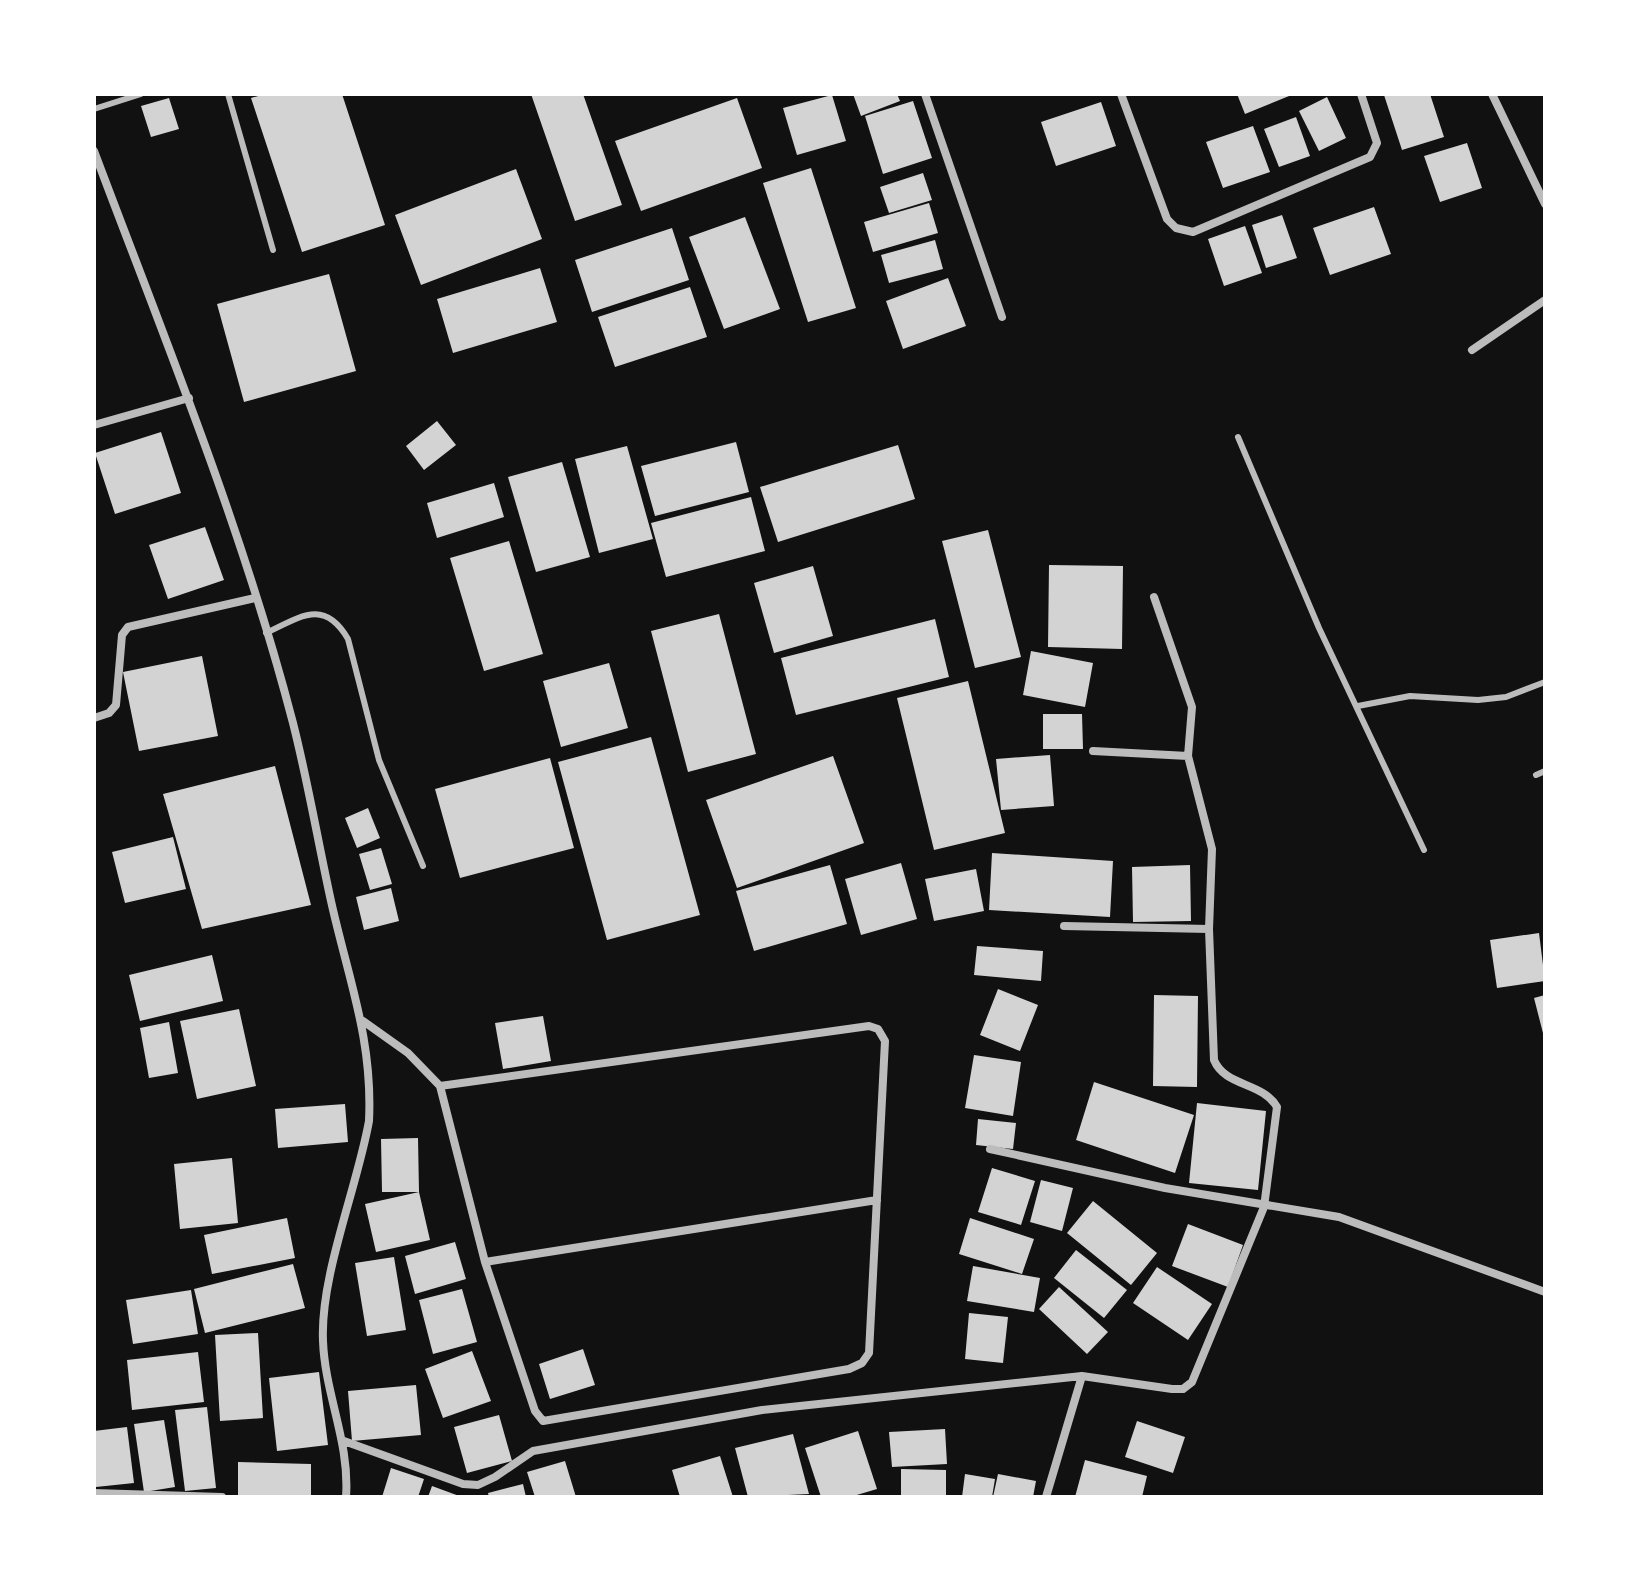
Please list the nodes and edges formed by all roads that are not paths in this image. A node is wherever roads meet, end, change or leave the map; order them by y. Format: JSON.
{"nodes":[{"id":1,"x":141,"y":94,"type":"edge"},
{"id":2,"x":228,"y":94,"type":"edge"},
{"id":3,"x":925,"y":94,"type":"edge"},
{"id":4,"x":1121,"y":94,"type":"edge"},
{"id":5,"x":1361,"y":94,"type":"edge"},
{"id":6,"x":1492,"y":94,"type":"edge"},
{"id":7,"x":94,"y":109,"type":"edge"},
{"id":8,"x":94,"y":151,"type":"edge"},
{"id":9,"x":1545,"y":204,"type":"edge"},
{"id":10,"x":273,"y":250,"type":"dead end"},
{"id":11,"x":1545,"y":300,"type":"edge"},
{"id":12,"x":1002,"y":317,"type":"dead end"},
{"id":13,"x":1472,"y":350,"type":"dead end"},
{"id":14,"x":189,"y":398,"type":"junction"},
{"id":15,"x":94,"y":425,"type":"edge"},
{"id":16,"x":1238,"y":437,"type":"dead end"},
{"id":17,"x":1154,"y":597,"type":"dead end"},
{"id":18,"x":255,"y":598,"type":"junction"},
{"id":19,"x":266,"y":633,"type":"junction"},
{"id":20,"x":1545,"y":682,"type":"edge"},
{"id":21,"x":1358,"y":706,"type":"junction"},
{"id":22,"x":94,"y":718,"type":"edge"},
{"id":23,"x":1093,"y":751,"type":"dead end"},
{"id":24,"x":1188,"y":756,"type":"junction"},
{"id":25,"x":1545,"y":771,"type":"edge"},
{"id":26,"x":1536,"y":775,"type":"dead end"},
{"id":27,"x":1424,"y":850,"type":"dead end"},
{"id":28,"x":423,"y":866,"type":"dead end"},
{"id":29,"x":1064,"y":926,"type":"dead end"},
{"id":30,"x":1209,"y":929,"type":"junction"},
{"id":31,"x":363,"y":1021,"type":"junction"},
{"id":32,"x":440,"y":1086,"type":"junction"},
{"id":33,"x":990,"y":1149,"type":"dead end"},
{"id":34,"x":877,"y":1200,"type":"junction"},
{"id":35,"x":1264,"y":1207,"type":"junction"},
{"id":36,"x":485,"y":1262,"type":"junction"},
{"id":37,"x":1545,"y":1292,"type":"edge"},
{"id":38,"x":1082,"y":1376,"type":"junction"},
{"id":39,"x":344,"y":1441,"type":"junction"},
{"id":40,"x":94,"y":1493,"type":"edge"},
{"id":41,"x":222,"y":1497,"type":"edge"},
{"id":42,"x":346,"y":1497,"type":"edge"},
{"id":43,"x":1046,"y":1497,"type":"edge"}],
"edges":[{"from":1,"to":7,"type":"lane"},
{"from":2,"to":10,"type":"lane"},
{"from":3,"to":12,"type":"street"},
{"from":4,"to":5,"type":"street"},
{"from":6,"to":9,"type":"street"},
{"from":8,"to":14,"type":"street"},
{"from":11,"to":13,"type":"street"},
{"from":14,"to":15,"type":"street"},
{"from":14,"to":18,"type":"street"},
{"from":16,"to":21,"type":"lane"},
{"from":17,"to":24,"type":"street"},
{"from":18,"to":19,"type":"street"},
{"from":18,"to":22,"type":"street"},
{"from":19,"to":28,"type":"lane"},
{"from":19,"to":31,"type":"street"},
{"from":20,"to":21,"type":"lane"},
{"from":21,"to":27,"type":"lane"},
{"from":23,"to":24,"type":"street"},
{"from":24,"to":30,"type":"street"},
{"from":25,"to":26,"type":"lane"},
{"from":29,"to":30,"type":"street"},
{"from":30,"to":35,"type":"street"},
{"from":31,"to":32,"type":"street"},
{"from":31,"to":39,"type":"street"},
{"from":32,"to":34,"type":"street"},
{"from":32,"to":36,"type":"street"},
{"from":33,"to":35,"type":"street"},
{"from":34,"to":36,"type":"street"},
{"from":34,"to":36,"type":"street"},
{"from":35,"to":37,"type":"street"},
{"from":35,"to":38,"type":"street"},
{"from":38,"to":39,"type":"street"},
{"from":38,"to":43,"type":"street"},
{"from":39,"to":42,"type":"street"},
{"from":40,"to":41,"type":"street"}]}
